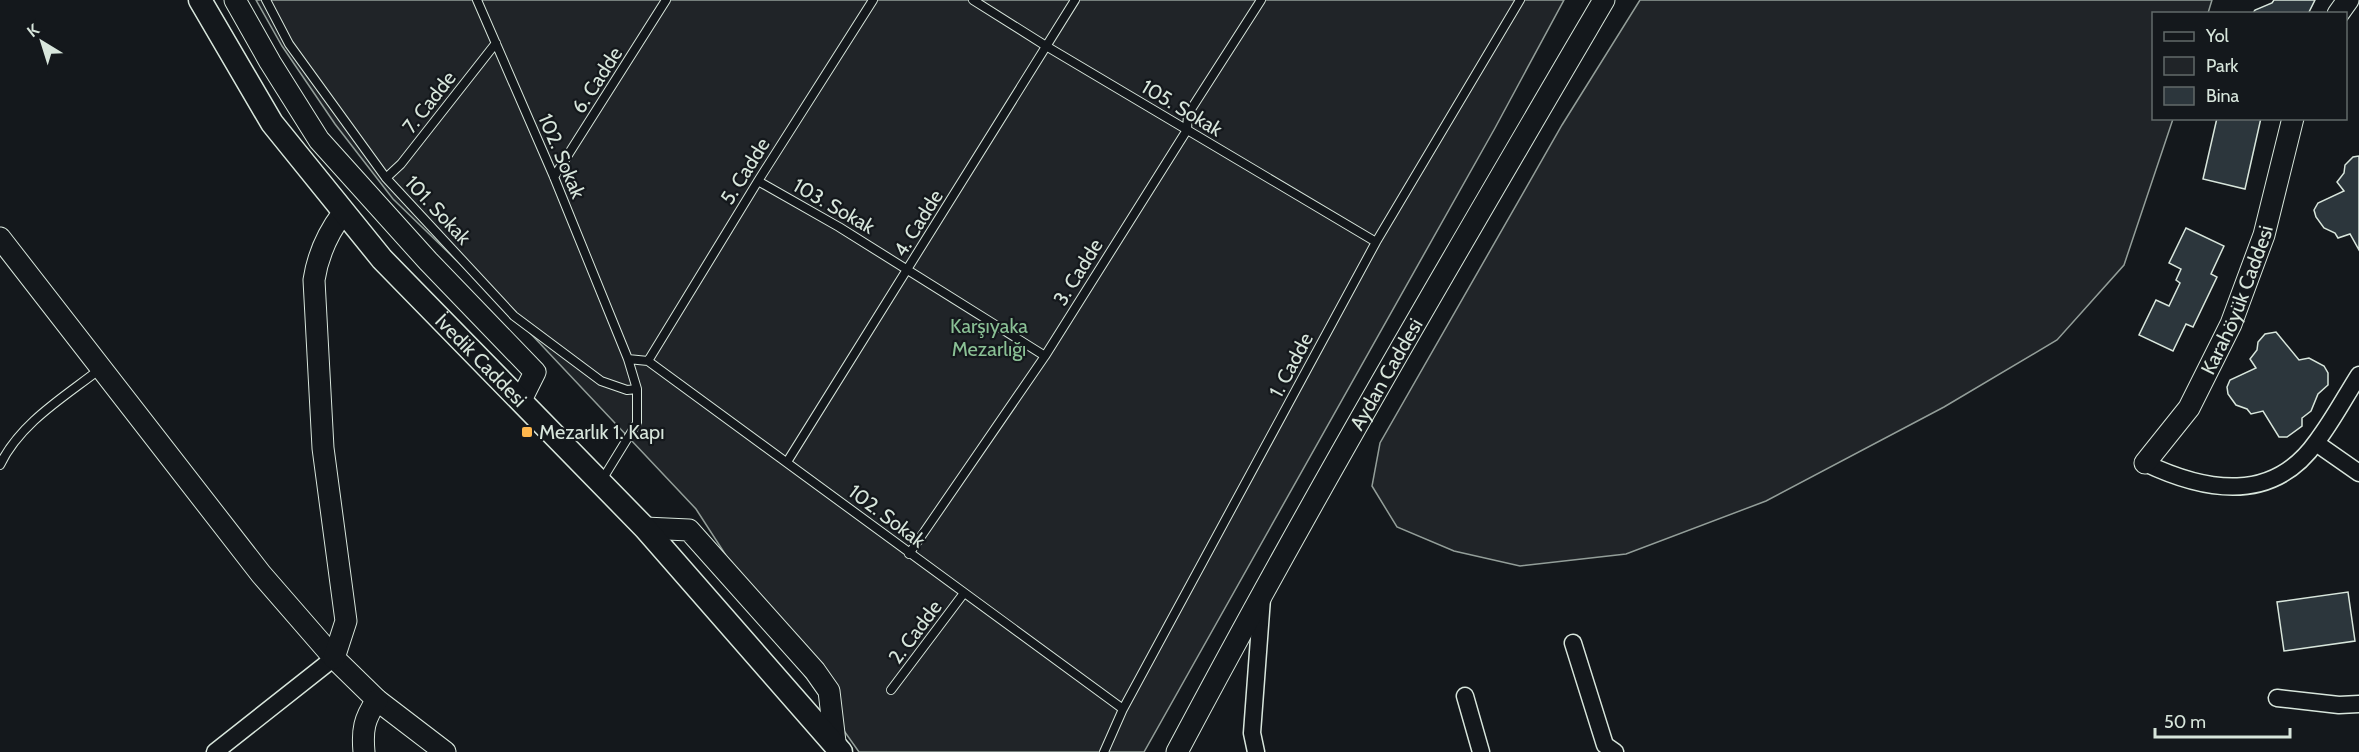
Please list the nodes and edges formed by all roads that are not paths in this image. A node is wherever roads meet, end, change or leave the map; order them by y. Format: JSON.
{"nodes":[{"id":1,"x":235,"y":0,"type":"edge"},
{"id":2,"x":266,"y":0,"type":"edge"},
{"id":3,"x":477,"y":0,"type":"edge"},
{"id":4,"x":666,"y":0,"type":"edge"},
{"id":5,"x":873,"y":0,"type":"edge"},
{"id":6,"x":973,"y":0,"type":"edge"},
{"id":7,"x":1075,"y":0,"type":"edge"},
{"id":8,"x":1261,"y":0,"type":"edge"},
{"id":9,"x":1520,"y":0,"type":"edge"},
{"id":10,"x":1604,"y":0,"type":"edge"},
{"id":11,"x":209,"y":3,"type":"edge"},
{"id":12,"x":496,"y":43,"type":"junction"},
{"id":13,"x":1046,"y":46,"type":"junction"},
{"id":14,"x":2293,"y":120,"type":"edge"},
{"id":15,"x":1187,"y":130,"type":"junction"},
{"id":16,"x":554,"y":177,"type":"junction"},
{"id":17,"x":386,"y":178,"type":"junction"},
{"id":18,"x":758,"y":181,"type":"junction"},
{"id":19,"x":342,"y":213,"type":"junction"},
{"id":20,"x":406,"y":237,"type":"junction"},
{"id":21,"x":0,"y":238,"type":"edge"},
{"id":22,"x":1376,"y":243,"type":"junction"},
{"id":23,"x":382,"y":259,"type":"junction"},
{"id":24,"x":908,"y":271,"type":"junction"},
{"id":25,"x":1045,"y":356,"type":"junction"},
{"id":26,"x":628,"y":359,"type":"junction"},
{"id":27,"x":648,"y":361,"type":"junction"},
{"id":28,"x":100,"y":369,"type":"junction"},
{"id":29,"x":2359,"y":375,"type":"edge"},
{"id":30,"x":637,"y":389,"type":"junction"},
{"id":31,"x":521,"y":400,"type":"junction"},
{"id":32,"x":2316,"y":443,"type":"junction"},
{"id":33,"x":787,"y":462,"type":"junction"},
{"id":34,"x":2145,"y":463,"type":"joint"},
{"id":35,"x":0,"y":465,"type":"edge"},
{"id":36,"x":2359,"y":473,"type":"edge"},
{"id":37,"x":601,"y":482,"type":"junction"},
{"id":38,"x":645,"y":528,"type":"junction"},
{"id":39,"x":909,"y":554,"type":"junction"},
{"id":40,"x":1262,"y":591,"type":"junction"},
{"id":41,"x":964,"y":593,"type":"junction"},
{"id":42,"x":1573,"y":643,"type":"dead end"},
{"id":43,"x":334,"y":658,"type":"junction"},
{"id":44,"x":891,"y":690,"type":"dead end"},
{"id":45,"x":1465,"y":696,"type":"dead end"},
{"id":46,"x":2277,"y":698,"type":"dead end"},
{"id":47,"x":377,"y":700,"type":"junction"},
{"id":48,"x":2359,"y":704,"type":"edge"},
{"id":49,"x":1123,"y":709,"type":"junction"},
{"id":50,"x":838,"y":747,"type":"edge"},
{"id":51,"x":215,"y":752,"type":"edge"},
{"id":52,"x":364,"y":752,"type":"edge"},
{"id":53,"x":445,"y":752,"type":"edge"},
{"id":54,"x":1104,"y":752,"type":"edge"},
{"id":55,"x":1177,"y":752,"type":"edge"},
{"id":56,"x":1256,"y":752,"type":"edge"},
{"id":57,"x":1481,"y":752,"type":"edge"},
{"id":58,"x":1615,"y":752,"type":"edge"}],
"edges":[{"from":1,"to":20,"type":"street"},
{"from":2,"to":17,"type":"lane","name":"101. Sokak"},
{"from":3,"to":12,"type":"lane","name":"102. Sokak"},
{"from":4,"to":16,"type":"lane","name":"6. Cadde"},
{"from":5,"to":18,"type":"lane","name":"5. Cadde"},
{"from":6,"to":13,"type":"lane","name":"105. Sokak"},
{"from":7,"to":13,"type":"lane","name":"4. Cadde"},
{"from":8,"to":15,"type":"lane","name":"3. Cadde"},
{"from":9,"to":22,"type":"lane","name":"1. Cadde"},
{"from":10,"to":40,"type":"street","name":"Aydan Caddesi"},
{"from":11,"to":19,"type":"main road","name":"İvedik Caddesi"},
{"from":12,"to":16,"type":"lane","name":"102. Sokak"},
{"from":12,"to":17,"type":"lane","name":"7. Cadde"},
{"from":13,"to":15,"type":"lane","name":"105. Sokak"},
{"from":13,"to":24,"type":"lane","name":"4. Cadde"},
{"from":14,"to":34,"type":"street","name":"Karahöyük Caddesi"},
{"from":15,"to":22,"type":"lane","name":"105. Sokak"},
{"from":15,"to":25,"type":"lane","name":"3. Cadde"},
{"from":16,"to":26,"type":"lane","name":"102. Sokak"},
{"from":17,"to":30,"type":"lane","name":"101. Sokak"},
{"from":18,"to":24,"type":"lane","name":"103. Sokak"},
{"from":18,"to":27,"type":"lane","name":"5. Cadde"},
{"from":19,"to":23,"type":"main road","name":"İvedik Caddesi"},
{"from":19,"to":43,"type":"street"},
{"from":20,"to":23,"type":"street"},
{"from":20,"to":31,"type":"street"},
{"from":21,"to":28,"type":"street"},
{"from":22,"to":49,"type":"lane","name":"1. Cadde"},
{"from":23,"to":31,"type":"main road","name":"İvedik Caddesi"},
{"from":24,"to":25,"type":"lane","name":"103. Sokak"},
{"from":24,"to":33,"type":"lane","name":"4. Cadde"},
{"from":25,"to":39,"type":"lane","name":"3. Cadde"},
{"from":26,"to":27,"type":"lane"},
{"from":26,"to":30,"type":"lane","name":"102. Sokak"},
{"from":27,"to":33,"type":"lane","name":"102. Sokak"},
{"from":28,"to":35,"type":"lane"},
{"from":28,"to":43,"type":"street"},
{"from":29,"to":32,"type":"street"},
{"from":30,"to":37,"type":"lane","name":"102. Sokak"},
{"from":31,"to":37,"type":"main road","name":"İvedik Caddesi"},
{"from":32,"to":34,"type":"street"},
{"from":32,"to":36,"type":"street"},
{"from":33,"to":39,"type":"lane","name":"102. Sokak"},
{"from":37,"to":38,"type":"main road","name":"İvedik Caddesi"},
{"from":38,"to":50,"type":"main road","name":"İvedik Caddesi"},
{"from":38,"to":50,"type":"street"},
{"from":39,"to":41,"type":"lane","name":"102. Sokak"},
{"from":40,"to":55,"type":"street","name":"Aydan Caddesi"},
{"from":40,"to":56,"type":"street"},
{"from":41,"to":44,"type":"lane","name":"2. Cadde"},
{"from":41,"to":49,"type":"lane","name":"102. Sokak"},
{"from":42,"to":58,"type":"street"},
{"from":43,"to":47,"type":"street"},
{"from":43,"to":51,"type":"street"},
{"from":45,"to":57,"type":"street"},
{"from":46,"to":48,"type":"street"},
{"from":47,"to":52,"type":"street"},
{"from":47,"to":53,"type":"street"},
{"from":49,"to":54,"type":"lane","name":"1. Cadde"}]}
